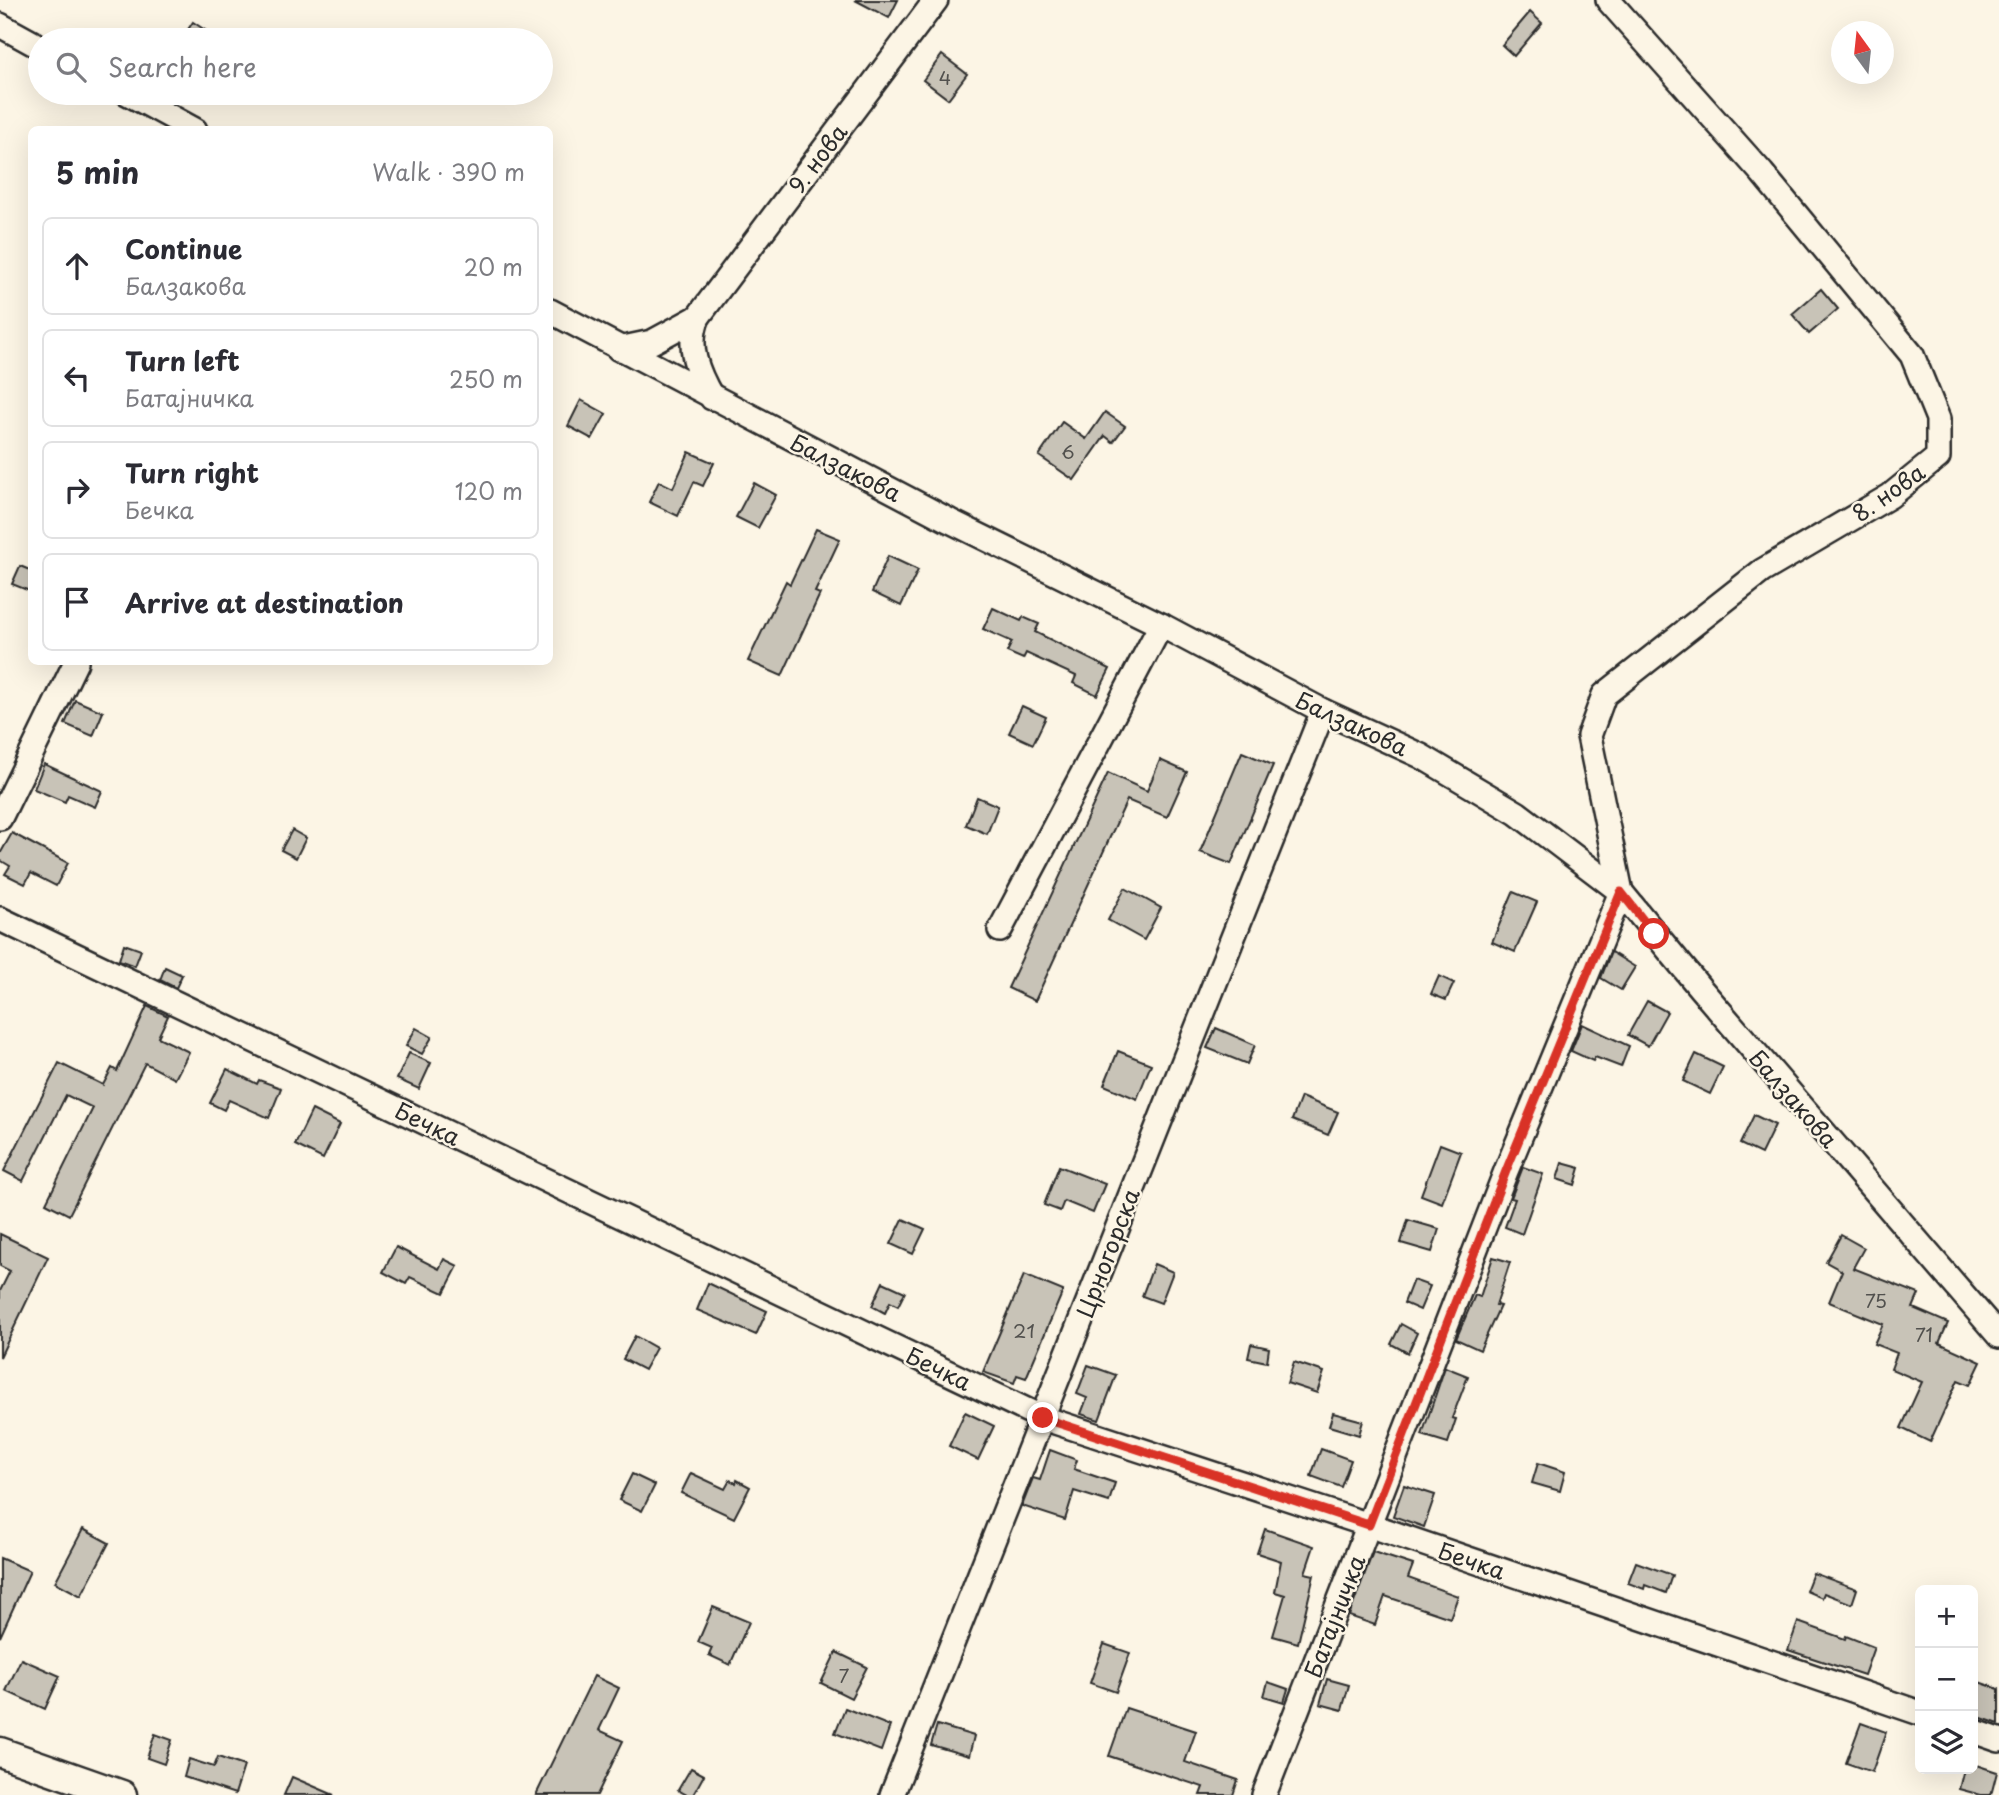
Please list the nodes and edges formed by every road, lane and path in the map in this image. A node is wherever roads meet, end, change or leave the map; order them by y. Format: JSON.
{"nodes":[{"id":1,"x":936,"y":0,"type":"edge"},
{"id":2,"x":1608,"y":0,"type":"edge"},
{"id":3,"x":0,"y":25,"type":"edge"},
{"id":4,"x":28,"y":40,"type":"edge"},
{"id":5,"x":149,"y":105,"type":"edge"},
{"id":6,"x":188,"y":126,"type":"edge"},
{"id":7,"x":553,"y":313,"type":"edge"},
{"id":8,"x":698,"y":317,"type":"junction"},
{"id":9,"x":620,"y":349,"type":"junction"},
{"id":10,"x":712,"y":397,"type":"junction"},
{"id":11,"x":1161,"y":625,"type":"junction"},
{"id":12,"x":75,"y":665,"type":"edge"},
{"id":13,"x":1323,"y":711,"type":"junction"},
{"id":14,"x":0,"y":818,"type":"edge"},
{"id":15,"x":1621,"y":892,"type":"junction"},
{"id":16,"x":0,"y":919,"type":"edge"},
{"id":17,"x":1000,"y":930,"type":"dead end"},
{"id":18,"x":1999,"y":1336,"type":"edge"},
{"id":19,"x":1043,"y":1418,"type":"junction"},
{"id":20,"x":1369,"y":1525,"type":"junction"},
{"id":21,"x":1915,"y":1711,"type":"edge"},
{"id":22,"x":1978,"y":1733,"type":"edge"},
{"id":23,"x":1999,"y":1740,"type":"edge"},
{"id":24,"x":0,"y":1752,"type":"edge"},
{"id":25,"x":122,"y":1795,"type":"edge"},
{"id":26,"x":892,"y":1795,"type":"edge"},
{"id":27,"x":1264,"y":1795,"type":"edge"}],
"edges":[{"from":1,"to":8,"type":"street","name":"9. нова"},
{"from":2,"to":15,"type":"street","name":"8. нова"},
{"from":3,"to":4,"type":"street"},
{"from":5,"to":6,"type":"street"},
{"from":7,"to":9,"type":"street","name":"Балзакова"},
{"from":8,"to":9,"type":"street","name":"9. нова"},
{"from":8,"to":10,"type":"street","name":"9. нова"},
{"from":9,"to":10,"type":"street","name":"Балзакова"},
{"from":10,"to":11,"type":"street","name":"Балзакова"},
{"from":11,"to":13,"type":"street","name":"Балзакова"},
{"from":11,"to":17,"type":"street"},
{"from":12,"to":14,"type":"street"},
{"from":13,"to":15,"type":"street","name":"Балзакова"},
{"from":13,"to":19,"type":"street","name":"Црногорска"},
{"from":15,"to":18,"type":"street","name":"Балзакова"},
{"from":15,"to":20,"type":"street","name":"Батајничка"},
{"from":16,"to":19,"type":"street","name":"Бечка"},
{"from":19,"to":20,"type":"street","name":"Бечка"},
{"from":19,"to":26,"type":"street","name":"Црногорска"},
{"from":20,"to":21,"type":"street","name":"Бечка"},
{"from":20,"to":27,"type":"street","name":"Батајничка"},
{"from":22,"to":23,"type":"street"},
{"from":24,"to":25,"type":"main road"}]}
